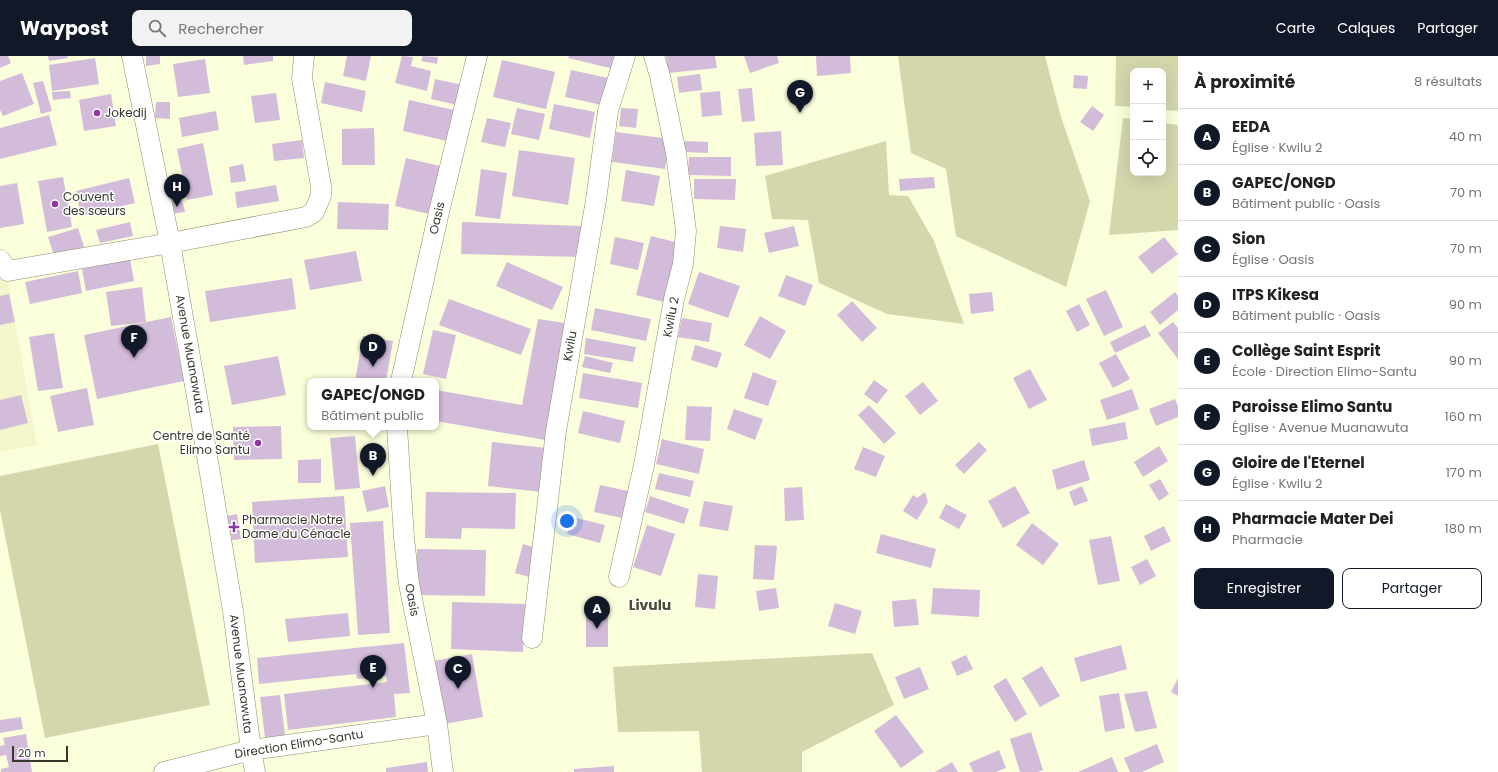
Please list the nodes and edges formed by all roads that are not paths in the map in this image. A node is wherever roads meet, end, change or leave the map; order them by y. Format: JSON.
{"nodes":[{"id":1,"x":132,"y":56,"type":"edge"},
{"id":2,"x":304,"y":56,"type":"edge"},
{"id":3,"x":477,"y":56,"type":"edge"},
{"id":4,"x":625,"y":56,"type":"edge"},
{"id":5,"x":654,"y":56,"type":"edge"},
{"id":6,"x":170,"y":243,"type":"junction"},
{"id":7,"x":0,"y":260,"type":"edge"},
{"id":8,"x":402,"y":378,"type":"edge"},
{"id":9,"x":396,"y":430,"type":"edge"},
{"id":10,"x":619,"y":577,"type":"dead end"},
{"id":11,"x":532,"y":638,"type":"dead end"},
{"id":12,"x":437,"y":724,"type":"junction"},
{"id":13,"x":251,"y":750,"type":"junction"},
{"id":14,"x":164,"y":772,"type":"edge"},
{"id":15,"x":255,"y":772,"type":"edge"},
{"id":16,"x":443,"y":772,"type":"edge"}],
"edges":[{"from":1,"to":6,"type":"street","name":"Avenue Muanawuta"},
{"from":2,"to":6,"type":"street"},
{"from":3,"to":8,"type":"street","name":"Oasis"},
{"from":4,"to":11,"type":"street","name":"Kwilu"},
{"from":5,"to":10,"type":"street","name":"Kwilu 2"},
{"from":6,"to":7,"type":"street"},
{"from":6,"to":13,"type":"street","name":"Avenue Muanawuta"},
{"from":9,"to":12,"type":"street","name":"Oasis"},
{"from":12,"to":13,"type":"street","name":"Direction Elimo-Santu"},
{"from":12,"to":16,"type":"street","name":"Oasis"},
{"from":13,"to":14,"type":"street","name":"Direction Elimo-Santu"},
{"from":13,"to":15,"type":"street","name":"Avenue Muanawuta"}]}
